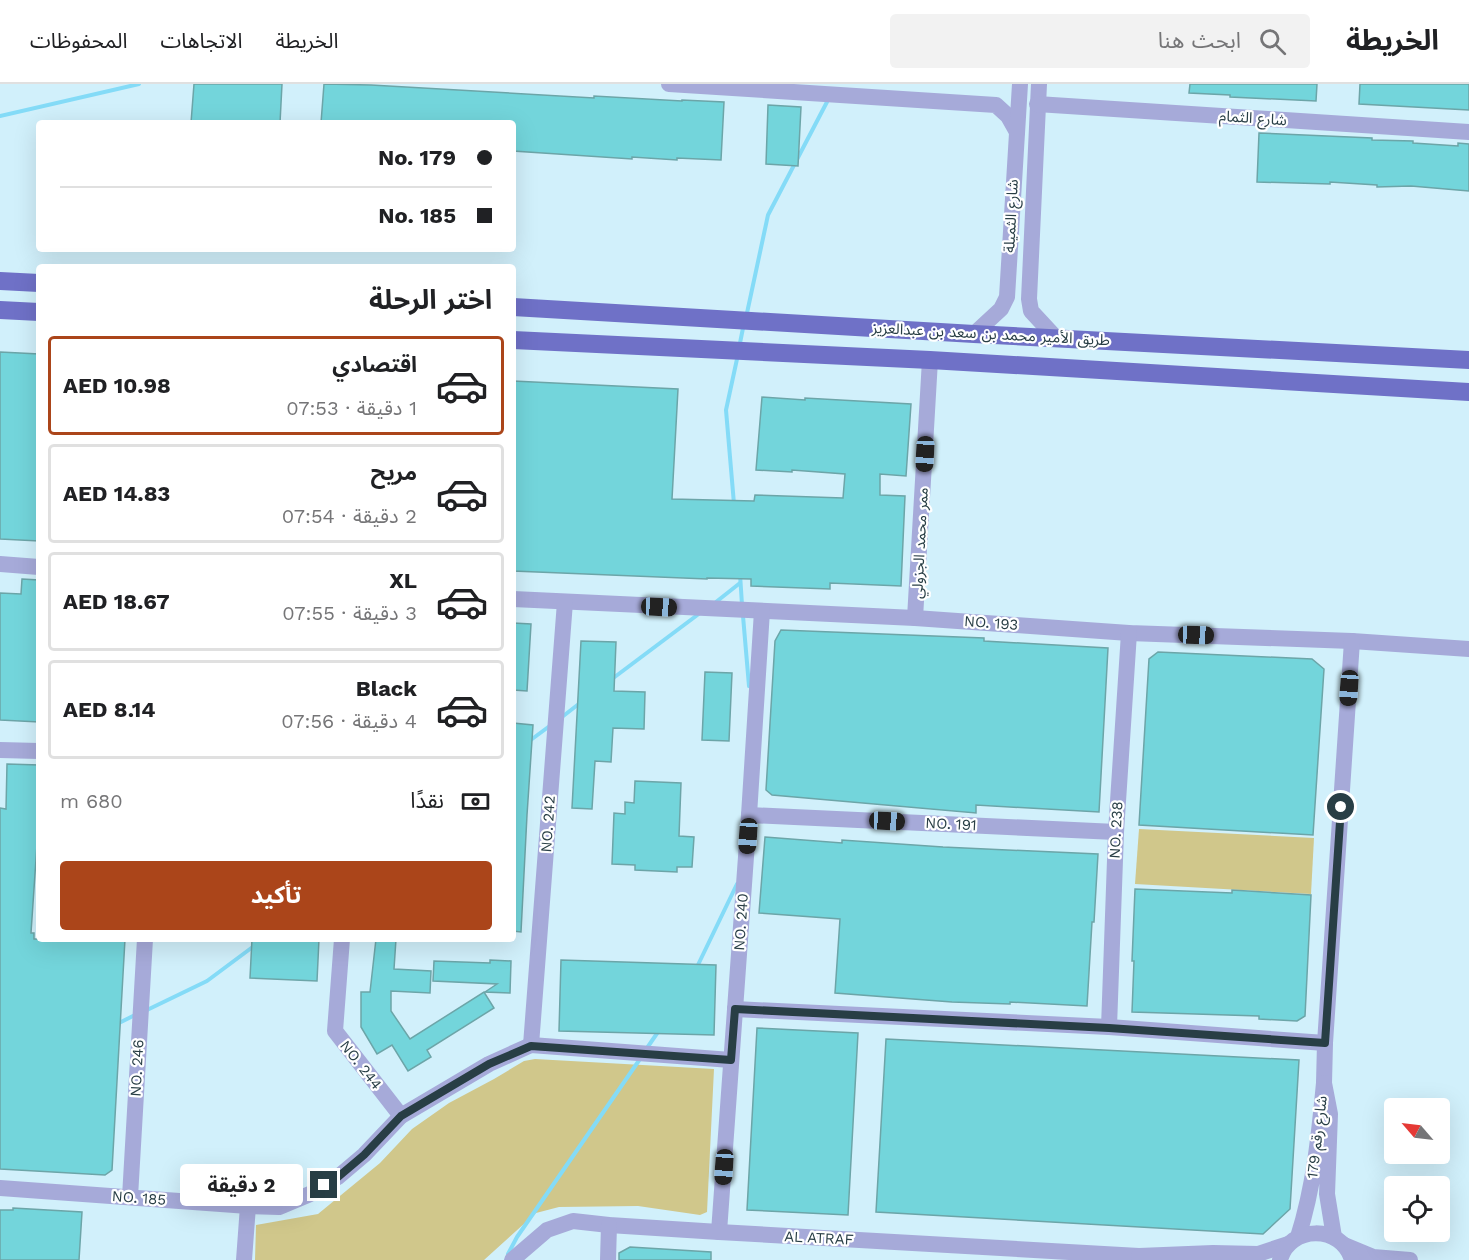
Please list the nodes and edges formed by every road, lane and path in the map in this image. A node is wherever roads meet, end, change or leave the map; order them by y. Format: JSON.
{"nodes":[{"id":1,"x":669,"y":84,"type":"edge"},
{"id":2,"x":1039,"y":84,"type":"edge"},
{"id":3,"x":1020,"y":86,"type":"edge"},
{"id":4,"x":1037,"y":104,"type":"junction"},
{"id":5,"x":996,"y":105,"type":"junction"},
{"id":6,"x":1017,"y":132,"type":"junction"},
{"id":7,"x":1469,"y":132,"type":"edge"},
{"id":8,"x":0,"y":281,"type":"edge"},
{"id":9,"x":36,"y":283,"type":"edge"},
{"id":10,"x":516,"y":307,"type":"edge"},
{"id":11,"x":0,"y":310,"type":"edge"},
{"id":12,"x":36,"y":312,"type":"edge"},
{"id":13,"x":974,"y":334,"type":"junction"},
{"id":14,"x":1056,"y":338,"type":"junction"},
{"id":15,"x":516,"y":340,"type":"edge"},
{"id":16,"x":930,"y":360,"type":"junction"},
{"id":17,"x":1469,"y":360,"type":"edge"},
{"id":18,"x":1469,"y":392,"type":"edge"},
{"id":19,"x":0,"y":564,"type":"edge"},
{"id":20,"x":36,"y":567,"type":"edge"},
{"id":21,"x":516,"y":599,"type":"edge"},
{"id":22,"x":565,"y":602,"type":"junction"},
{"id":23,"x":762,"y":611,"type":"junction"},
{"id":24,"x":915,"y":618,"type":"junction"},
{"id":25,"x":1129,"y":633,"type":"junction"},
{"id":26,"x":1352,"y":641,"type":"junction"},
{"id":27,"x":1469,"y":649,"type":"edge"},
{"id":28,"x":0,"y":750,"type":"edge"},
{"id":29,"x":36,"y":751,"type":"edge"},
{"id":30,"x":749,"y":815,"type":"junction"},
{"id":31,"x":1116,"y":832,"type":"junction"},
{"id":32,"x":144,"y":942,"type":"edge"},
{"id":33,"x":342,"y":942,"type":"edge"},
{"id":34,"x":735,"y":1009,"type":"junction"},
{"id":35,"x":1109,"y":1028,"type":"junction"},
{"id":36,"x":1325,"y":1043,"type":"junction"},
{"id":37,"x":531,"y":1046,"type":"junction"},
{"id":38,"x":731,"y":1060,"type":"junction"},
{"id":39,"x":1324,"y":1083,"type":"junction"},
{"id":40,"x":401,"y":1116,"type":"junction"},
{"id":41,"x":0,"y":1188,"type":"edge"},
{"id":42,"x":130,"y":1197,"type":"junction"},
{"id":43,"x":248,"y":1206,"type":"junction"},
{"id":44,"x":609,"y":1225,"type":"junction"},
{"id":45,"x":719,"y":1232,"type":"junction"},
{"id":46,"x":1293,"y":1240,"type":"junction"},
{"id":47,"x":1339,"y":1241,"type":"junction"},
{"id":48,"x":946,"y":1253,"type":"edge"},
{"id":49,"x":1139,"y":1256,"type":"junction"},
{"id":50,"x":244,"y":1260,"type":"edge"},
{"id":51,"x":512,"y":1260,"type":"edge"},
{"id":52,"x":608,"y":1260,"type":"edge"},
{"id":53,"x":1159,"y":1260,"type":"edge"},
{"id":54,"x":1280,"y":1260,"type":"edge"},
{"id":55,"x":1352,"y":1260,"type":"edge"},
{"id":56,"x":1410,"y":1260,"type":"edge"}],
"edges":[{"from":1,"to":5,"type":"street"},
{"from":2,"to":4,"type":"street","name":"شارع الثميلة"},
{"from":3,"to":5,"type":"street"},
{"from":3,"to":6,"type":"street","name":"شارع الثميلة"},
{"from":4,"to":7,"type":"street","name":"شارع الثمام"},
{"from":4,"to":14,"type":"street","name":"شارع الثميلة"},
{"from":5,"to":6,"type":"street"},
{"from":6,"to":13,"type":"street","name":"شارع الثميلة"},
{"from":8,"to":9,"type":"main road"},
{"from":10,"to":13,"type":"main road","name":"طريق الأمير محمد بن سعد بن عبدالعزيز"},
{"from":11,"to":12,"type":"main road"},
{"from":13,"to":14,"type":"main road","name":"طريق الأمير محمد بن سعد بن عبدالعزيز"},
{"from":14,"to":17,"type":"main road","name":"طريق الأمير محمد بن سعد بن عبدالعزيز"},
{"from":15,"to":16,"type":"main road","name":"طريق الأمير محمد بن سعد بن عبدالعزيز"},
{"from":16,"to":18,"type":"main road","name":"طريق الأمير محمد بن سعد بن عبدالعزيز"},
{"from":16,"to":24,"type":"street","name":"ممر محمد الجزولي"},
{"from":19,"to":20,"type":"street"},
{"from":21,"to":22,"type":"street","name":"NO. 193"},
{"from":22,"to":23,"type":"street","name":"NO. 193"},
{"from":22,"to":37,"type":"street","name":"NO. 242"},
{"from":23,"to":24,"type":"street","name":"NO. 193"},
{"from":23,"to":30,"type":"street","name":"NO. 240"},
{"from":24,"to":25,"type":"street","name":"NO. 193"},
{"from":25,"to":26,"type":"street","name":"NO. 193"},
{"from":25,"to":31,"type":"street","name":"NO. 238"},
{"from":26,"to":27,"type":"street","name":"NO. 193"},
{"from":26,"to":36,"type":"street"},
{"from":28,"to":29,"type":"street"},
{"from":30,"to":31,"type":"street","name":"NO. 191"},
{"from":30,"to":34,"type":"street","name":"NO. 240"},
{"from":31,"to":35,"type":"street","name":"NO. 238"},
{"from":32,"to":42,"type":"street","name":"NO. 246"},
{"from":33,"to":40,"type":"street","name":"NO. 244"},
{"from":34,"to":35,"type":"street"},
{"from":34,"to":38,"type":"street","name":"NO. 240"},
{"from":35,"to":36,"type":"street"},
{"from":36,"to":39,"type":"street"},
{"from":37,"to":38,"type":"street","name":"NO. 185"},
{"from":37,"to":40,"type":"street","name":"NO. 185"},
{"from":38,"to":45,"type":"street","name":"NO. 240"},
{"from":39,"to":46,"type":"street","name":"شارع رقم 179"},
{"from":39,"to":47,"type":"street","name":"شارع رقم 179"},
{"from":40,"to":43,"type":"street","name":"NO. 185"},
{"from":41,"to":42,"type":"street","name":"NO. 185"},
{"from":42,"to":43,"type":"street","name":"NO. 185"},
{"from":43,"to":50,"type":"street"},
{"from":44,"to":45,"type":"street","name":"AL ATRAF"},
{"from":44,"to":51,"type":"street","name":"AL ATRAF"},
{"from":44,"to":52,"type":"street"},
{"from":45,"to":48,"type":"street","name":"AL ATRAF"},
{"from":46,"to":47,"type":"street","name":"AL ATRAF"},
{"from":46,"to":49,"type":"street","name":"AL ATRAF"},
{"from":46,"to":54,"type":"street"},
{"from":47,"to":55,"type":"street"},
{"from":47,"to":56,"type":"street","name":"AL ATRAF"},
{"from":48,"to":49,"type":"street","name":"AL ATRAF"},
{"from":49,"to":53,"type":"street","name":"AL ATRAF"}]}
